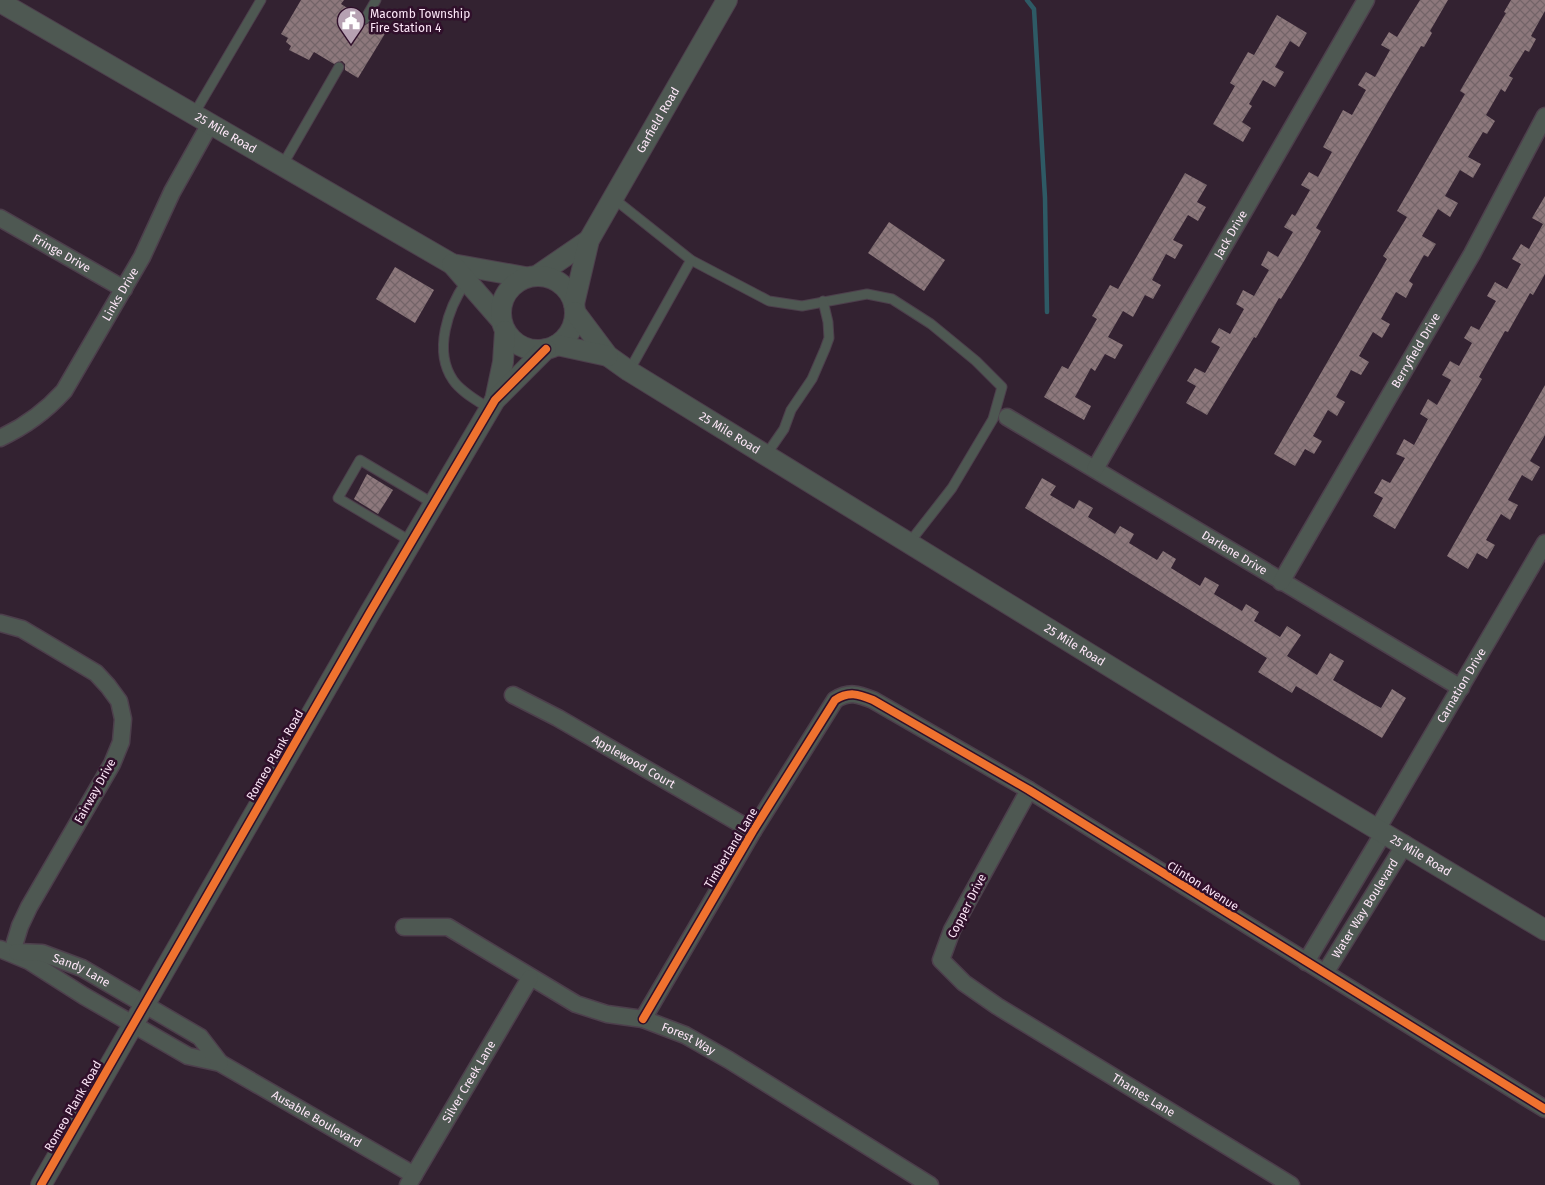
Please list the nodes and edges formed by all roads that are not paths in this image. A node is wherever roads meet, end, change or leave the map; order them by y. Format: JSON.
{"nodes":[{"id":1,"x":261,"y":0,"type":"edge"},
{"id":2,"x":376,"y":0,"type":"edge"},
{"id":3,"x":727,"y":0,"type":"edge"},
{"id":4,"x":1366,"y":0,"type":"edge"},
{"id":5,"x":0,"y":2,"type":"edge"},
{"id":6,"x":365,"y":19,"type":"dead end"},
{"id":7,"x":339,"y":67,"type":"dead end"},
{"id":8,"x":1545,"y":116,"type":"edge"},
{"id":9,"x":202,"y":119,"type":"junction"},
{"id":10,"x":282,"y":166,"type":"junction"},
{"id":11,"x":613,"y":198,"type":"junction"},
{"id":12,"x":0,"y":218,"type":"edge"},
{"id":13,"x":589,"y":240,"type":"junction"},
{"id":14,"x":691,"y":260,"type":"junction"},
{"id":15,"x":452,"y":264,"type":"junction"},
{"id":16,"x":532,"y":276,"type":"junction"},
{"id":17,"x":466,"y":282,"type":"junction"},
{"id":18,"x":124,"y":289,"type":"junction"},
{"id":19,"x":823,"y":301,"type":"junction"},
{"id":20,"x":574,"y":308,"type":"junction"},
{"id":21,"x":503,"y":325,"type":"junction"},
{"id":22,"x":551,"y":347,"type":"junction"},
{"id":23,"x":608,"y":356,"type":"junction"},
{"id":24,"x":629,"y":371,"type":"junction"},
{"id":25,"x":492,"y":405,"type":"junction"},
{"id":26,"x":1007,"y":417,"type":"dead end"},
{"id":27,"x":0,"y":438,"type":"edge"},
{"id":28,"x":766,"y":455,"type":"junction"},
{"id":29,"x":1095,"y":468,"type":"junction"},
{"id":30,"x":434,"y":504,"type":"junction"},
{"id":31,"x":412,"y":542,"type":"junction"},
{"id":32,"x":909,"y":543,"type":"junction"},
{"id":33,"x":1545,"y":543,"type":"edge"},
{"id":34,"x":1281,"y":582,"type":"junction"},
{"id":35,"x":0,"y":623,"type":"edge"},
{"id":36,"x":1461,"y":688,"type":"junction"},
{"id":37,"x":845,"y":694,"type":"joint"},
{"id":38,"x":513,"y":695,"type":"dead end"},
{"id":39,"x":1029,"y":790,"type":"junction"},
{"id":40,"x":753,"y":830,"type":"junction"},
{"id":41,"x":1381,"y":830,"type":"junction"},
{"id":42,"x":1405,"y":844,"type":"junction"},
{"id":43,"x":404,"y":927,"type":"dead end"},
{"id":44,"x":1545,"y":930,"type":"edge"},
{"id":45,"x":6,"y":951,"type":"edge"},
{"id":46,"x":1306,"y":962,"type":"junction"},
{"id":47,"x":1325,"y":974,"type":"junction"},
{"id":48,"x":530,"y":978,"type":"junction"},
{"id":49,"x":145,"y":1003,"type":"junction"},
{"id":50,"x":996,"y":1006,"type":"joint"},
{"id":51,"x":643,"y":1019,"type":"junction"},
{"id":52,"x":133,"y":1024,"type":"junction"},
{"id":53,"x":220,"y":1063,"type":"junction"},
{"id":54,"x":1545,"y":1109,"type":"edge"},
{"id":55,"x":411,"y":1180,"type":"edge"},
{"id":56,"x":922,"y":1183,"type":"edge"},
{"id":57,"x":40,"y":1185,"type":"edge"},
{"id":58,"x":1291,"y":1185,"type":"edge"}],
"edges":[{"from":1,"to":9,"type":"lane"},
{"from":2,"to":6,"type":"lane"},
{"from":3,"to":11,"type":"street","name":"Garfield Road"},
{"from":4,"to":29,"type":"street","name":"Jack Drive"},
{"from":5,"to":9,"type":"street","name":"25 Mile Road"},
{"from":7,"to":10,"type":"lane"},
{"from":8,"to":34,"type":"street","name":"Berryfield Drive"},
{"from":9,"to":10,"type":"street","name":"25 Mile Road"},
{"from":9,"to":18,"type":"street","name":"Links Drive"},
{"from":10,"to":15,"type":"street","name":"25 Mile Road"},
{"from":11,"to":13,"type":"street","name":"Garfield Road"},
{"from":11,"to":14,"type":"lane"},
{"from":12,"to":18,"type":"street","name":"Fringe Drive"},
{"from":13,"to":16,"type":"street","name":"Garfield Road"},
{"from":13,"to":20,"type":"street","name":"Garfield Road"},
{"from":14,"to":19,"type":"lane"},
{"from":14,"to":24,"type":"lane"},
{"from":15,"to":16,"type":"street","name":"25 Mile Road"},
{"from":15,"to":17,"type":"street","name":"25 Mile Road"},
{"from":16,"to":20,"type":"street"},
{"from":16,"to":21,"type":"street"},
{"from":17,"to":21,"type":"street","name":"25 Mile Road"},
{"from":17,"to":25,"type":"lane"},
{"from":18,"to":27,"type":"street","name":"Links Drive"},
{"from":19,"to":28,"type":"lane"},
{"from":19,"to":32,"type":"lane"},
{"from":20,"to":22,"type":"street"},
{"from":20,"to":23,"type":"street","name":"25 Mile Road"},
{"from":21,"to":22,"type":"street"},
{"from":21,"to":25,"type":"street","name":"Romeo Plank Road"},
{"from":22,"to":23,"type":"street","name":"25 Mile Road"},
{"from":22,"to":25,"type":"street","name":"Romeo Plank Road"},
{"from":23,"to":24,"type":"street","name":"25 Mile Road"},
{"from":24,"to":28,"type":"street","name":"25 Mile Road"},
{"from":25,"to":30,"type":"street","name":"Romeo Plank Road"},
{"from":26,"to":29,"type":"street","name":"Darlene Drive"},
{"from":28,"to":32,"type":"street","name":"25 Mile Road"},
{"from":29,"to":34,"type":"street","name":"Darlene Drive"},
{"from":30,"to":31,"type":"street","name":"Romeo Plank Road"},
{"from":30,"to":31,"type":"lane"},
{"from":31,"to":49,"type":"street","name":"Romeo Plank Road"},
{"from":32,"to":41,"type":"street","name":"25 Mile Road"},
{"from":33,"to":36,"type":"street","name":"Carnation Drive"},
{"from":34,"to":36,"type":"street","name":"Darlene Drive"},
{"from":35,"to":45,"type":"street","name":"Fairway Drive"},
{"from":36,"to":41,"type":"street","name":"Carnation Drive"},
{"from":37,"to":39,"type":"street","name":"Clinton Avenue"},
{"from":37,"to":40,"type":"street","name":"Timberland Lane"},
{"from":38,"to":40,"type":"street","name":"Applewood Court"},
{"from":39,"to":46,"type":"street","name":"Clinton Avenue"},
{"from":39,"to":50,"type":"street","name":"Copper Drive"},
{"from":40,"to":51,"type":"street","name":"Timberland Lane"},
{"from":41,"to":42,"type":"street","name":"25 Mile Road"},
{"from":41,"to":46,"type":"street","name":"Water Way Boulevard"},
{"from":42,"to":44,"type":"street","name":"25 Mile Road"},
{"from":42,"to":47,"type":"street","name":"Water Way Boulevard"},
{"from":43,"to":48,"type":"street","name":"Forest Way"},
{"from":45,"to":49,"type":"street","name":"Sandy Lane"},
{"from":45,"to":52,"type":"street","name":"Sandy Lane"},
{"from":46,"to":47,"type":"street","name":"Clinton Avenue"},
{"from":47,"to":54,"type":"street","name":"Clinton Avenue"},
{"from":48,"to":51,"type":"street","name":"Forest Way"},
{"from":48,"to":55,"type":"street","name":"Silver Creek Lane"},
{"from":49,"to":52,"type":"street","name":"Romeo Plank Road"},
{"from":49,"to":53,"type":"street","name":"Ausable Boulevard"},
{"from":50,"to":58,"type":"street","name":"Thames Lane"},
{"from":51,"to":56,"type":"street","name":"Forest Way"},
{"from":52,"to":53,"type":"street","name":"Ausable Boulevard"},
{"from":52,"to":57,"type":"street","name":"Romeo Plank Road"},
{"from":53,"to":55,"type":"street","name":"Ausable Boulevard"}]}
